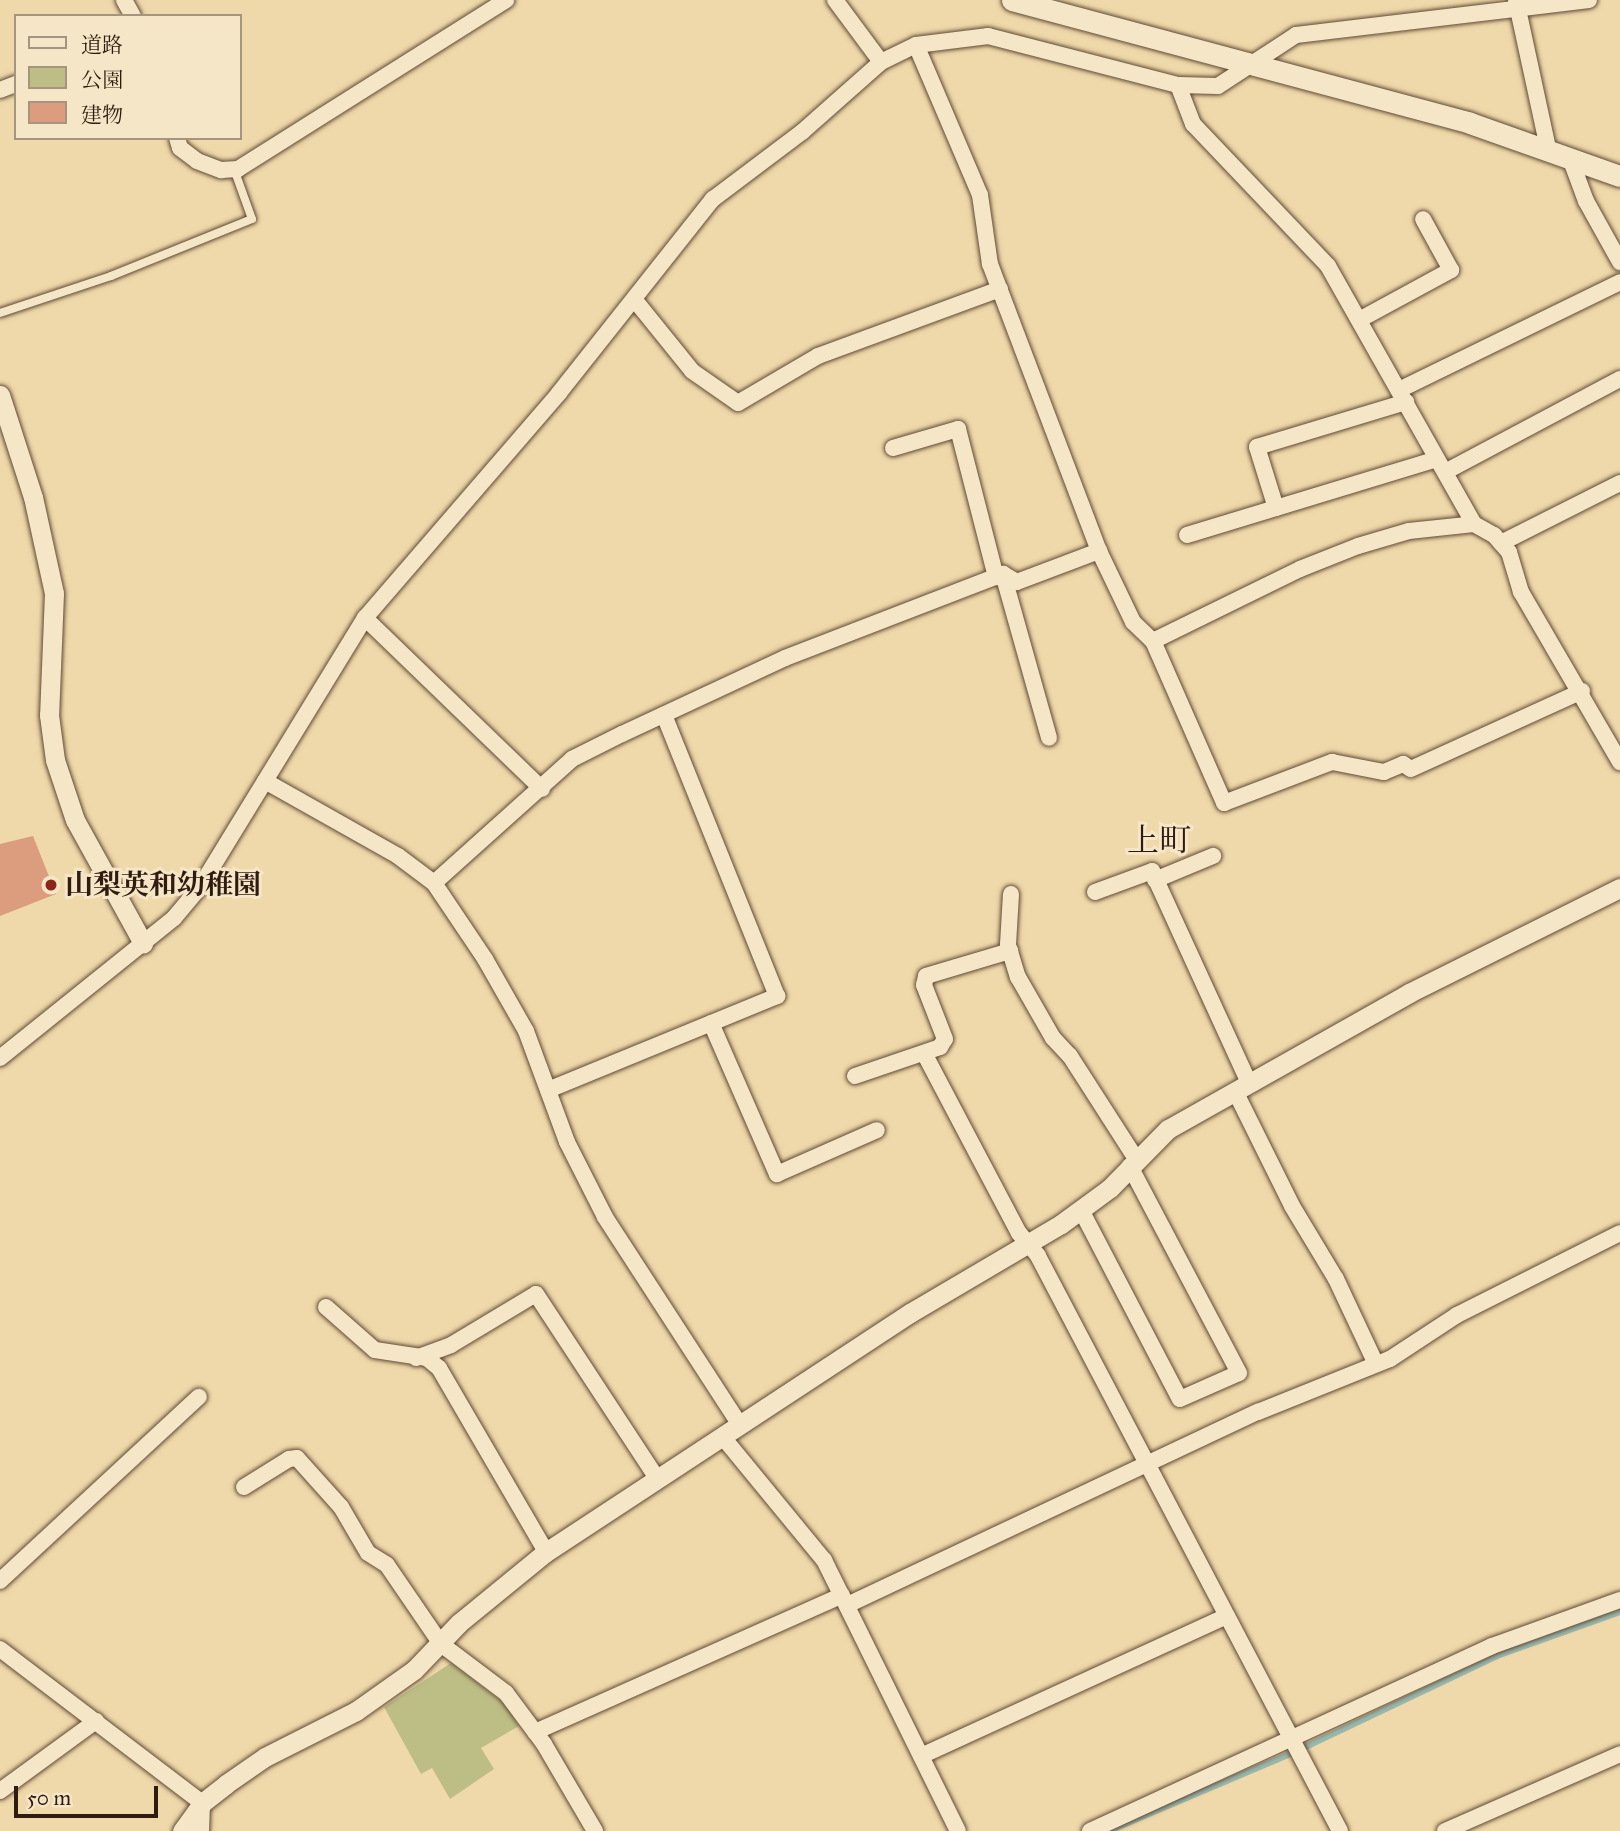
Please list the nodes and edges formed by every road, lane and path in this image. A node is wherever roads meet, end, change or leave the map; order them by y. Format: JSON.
{"nodes":[{"id":1,"x":506,"y":0,"type":"edge"},
{"id":2,"x":835,"y":0,"type":"edge"},
{"id":3,"x":1012,"y":0,"type":"edge"},
{"id":4,"x":1589,"y":0,"type":"edge"},
{"id":5,"x":1516,"y":4,"type":"edge"},
{"id":6,"x":487,"y":5,"type":"edge"},
{"id":7,"x":916,"y":45,"type":"junction"},
{"id":8,"x":881,"y":62,"type":"junction"},
{"id":9,"x":1253,"y":67,"type":"junction"},
{"id":10,"x":1178,"y":85,"type":"junction"},
{"id":11,"x":178,"y":140,"type":"edge"},
{"id":12,"x":1548,"y":148,"type":"junction"},
{"id":13,"x":1570,"y":158,"type":"junction"},
{"id":14,"x":234,"y":169,"type":"junction"},
{"id":15,"x":1620,"y":176,"type":"edge"},
{"id":16,"x":1423,"y":219,"type":"dead end"},
{"id":17,"x":1620,"y":262,"type":"edge"},
{"id":18,"x":1620,"y":282,"type":"edge"},
{"id":19,"x":1000,"y":289,"type":"junction"},
{"id":20,"x":634,"y":299,"type":"junction"},
{"id":21,"x":0,"y":313,"type":"edge"},
{"id":22,"x":1359,"y":320,"type":"junction"},
{"id":23,"x":1620,"y":379,"type":"edge"},
{"id":24,"x":0,"y":395,"type":"edge"},
{"id":25,"x":1402,"y":396,"type":"junction"},
{"id":26,"x":893,"y":448,"type":"dead end"},
{"id":27,"x":1441,"y":465,"type":"junction"},
{"id":28,"x":1620,"y":483,"type":"edge"},
{"id":29,"x":1276,"y":508,"type":"junction"},
{"id":30,"x":1474,"y":524,"type":"junction"},
{"id":31,"x":1187,"y":535,"type":"dead end"},
{"id":32,"x":1501,"y":543,"type":"junction"},
{"id":33,"x":1099,"y":551,"type":"junction"},
{"id":34,"x":1000,"y":576,"type":"junction"},
{"id":35,"x":365,"y":618,"type":"junction"},
{"id":36,"x":1153,"y":641,"type":"junction"},
{"id":37,"x":1582,"y":691,"type":"junction"},
{"id":38,"x":664,"y":715,"type":"junction"},
{"id":39,"x":1049,"y":738,"type":"dead end"},
{"id":40,"x":1620,"y":762,"type":"edge"},
{"id":41,"x":265,"y":781,"type":"junction"},
{"id":42,"x":542,"y":789,"type":"junction"},
{"id":43,"x":1213,"y":856,"type":"dead end"},
{"id":44,"x":1155,"y":880,"type":"junction"},
{"id":45,"x":434,"y":883,"type":"junction"},
{"id":46,"x":1620,"y":888,"type":"edge"},
{"id":47,"x":1095,"y":892,"type":"dead end"},
{"id":48,"x":1011,"y":894,"type":"dead end"},
{"id":49,"x":144,"y":943,"type":"junction"},
{"id":50,"x":1010,"y":951,"type":"junction"},
{"id":51,"x":711,"y":1023,"type":"junction"},
{"id":52,"x":925,"y":1052,"type":"junction"},
{"id":53,"x":0,"y":1058,"type":"edge"},
{"id":54,"x":855,"y":1076,"type":"dead end"},
{"id":55,"x":1242,"y":1087,"type":"junction"},
{"id":56,"x":548,"y":1090,"type":"junction"},
{"id":57,"x":877,"y":1130,"type":"dead end"},
{"id":58,"x":1133,"y":1163,"type":"junction"},
{"id":59,"x":1081,"y":1210,"type":"junction"},
{"id":60,"x":1620,"y":1233,"type":"edge"},
{"id":61,"x":1028,"y":1246,"type":"junction"},
{"id":62,"x":326,"y":1307,"type":"dead end"},
{"id":63,"x":416,"y":1358,"type":"junction"},
{"id":64,"x":1376,"y":1364,"type":"junction"},
{"id":65,"x":199,"y":1397,"type":"dead end"},
{"id":66,"x":739,"y":1423,"type":"junction"},
{"id":67,"x":722,"y":1436,"type":"junction"},
{"id":68,"x":1146,"y":1464,"type":"junction"},
{"id":69,"x":658,"y":1480,"type":"junction"},
{"id":70,"x":244,"y":1486,"type":"dead end"},
{"id":71,"x":546,"y":1552,"type":"junction"},
{"id":72,"x":0,"y":1581,"type":"edge"},
{"id":73,"x":845,"y":1600,"type":"junction"},
{"id":74,"x":1620,"y":1600,"type":"edge"},
{"id":75,"x":1225,"y":1617,"type":"junction"},
{"id":76,"x":441,"y":1644,"type":"junction"},
{"id":77,"x":0,"y":1649,"type":"edge"},
{"id":78,"x":96,"y":1721,"type":"junction"},
{"id":79,"x":535,"y":1732,"type":"junction"},
{"id":80,"x":1293,"y":1746,"type":"junction"},
{"id":81,"x":1620,"y":1754,"type":"edge"},
{"id":82,"x":921,"y":1756,"type":"junction"},
{"id":83,"x":0,"y":1791,"type":"edge"},
{"id":84,"x":202,"y":1803,"type":"junction"},
{"id":85,"x":203,"y":1829,"type":"edge"},
{"id":86,"x":182,"y":1831,"type":"edge"},
{"id":87,"x":594,"y":1831,"type":"edge"},
{"id":88,"x":958,"y":1831,"type":"edge"},
{"id":89,"x":1090,"y":1831,"type":"edge"},
{"id":90,"x":1340,"y":1831,"type":"edge"},
{"id":91,"x":1444,"y":1831,"type":"edge"}],
"edges":[{"from":1,"to":6,"type":"street"},
{"from":2,"to":8,"type":"street"},
{"from":3,"to":9,"type":"main road"},
{"from":4,"to":5,"type":"street"},
{"from":5,"to":9,"type":"street"},
{"from":5,"to":12,"type":"street"},
{"from":6,"to":14,"type":"street"},
{"from":7,"to":8,"type":"street"},
{"from":7,"to":10,"type":"street"},
{"from":7,"to":19,"type":"street"},
{"from":8,"to":20,"type":"street"},
{"from":9,"to":10,"type":"street"},
{"from":9,"to":12,"type":"main road"},
{"from":10,"to":22,"type":"street"},
{"from":11,"to":14,"type":"street"},
{"from":12,"to":13,"type":"main road"},
{"from":13,"to":15,"type":"main road"},
{"from":13,"to":17,"type":"street"},
{"from":14,"to":21,"type":"lane"},
{"from":16,"to":22,"type":"street"},
{"from":18,"to":25,"type":"street"},
{"from":19,"to":20,"type":"street"},
{"from":19,"to":33,"type":"street"},
{"from":20,"to":35,"type":"street"},
{"from":22,"to":25,"type":"street"},
{"from":23,"to":27,"type":"street"},
{"from":24,"to":49,"type":"street"},
{"from":25,"to":27,"type":"street"},
{"from":25,"to":29,"type":"street"},
{"from":26,"to":34,"type":"street"},
{"from":27,"to":29,"type":"street"},
{"from":27,"to":30,"type":"street"},
{"from":28,"to":32,"type":"street"},
{"from":29,"to":31,"type":"street"},
{"from":30,"to":32,"type":"street"},
{"from":30,"to":36,"type":"street"},
{"from":32,"to":37,"type":"street"},
{"from":33,"to":34,"type":"street"},
{"from":33,"to":36,"type":"street"},
{"from":34,"to":38,"type":"street"},
{"from":34,"to":39,"type":"street"},
{"from":35,"to":41,"type":"street"},
{"from":35,"to":42,"type":"street"},
{"from":36,"to":37,"type":"street"},
{"from":37,"to":40,"type":"street"},
{"from":38,"to":42,"type":"street"},
{"from":38,"to":51,"type":"street"},
{"from":41,"to":45,"type":"street"},
{"from":41,"to":49,"type":"street"},
{"from":42,"to":45,"type":"street"},
{"from":43,"to":44,"type":"street"},
{"from":44,"to":47,"type":"street"},
{"from":44,"to":55,"type":"street"},
{"from":45,"to":56,"type":"street"},
{"from":46,"to":55,"type":"street"},
{"from":48,"to":50,"type":"street"},
{"from":49,"to":53,"type":"street"},
{"from":50,"to":52,"type":"street"},
{"from":50,"to":58,"type":"street"},
{"from":51,"to":56,"type":"street"},
{"from":51,"to":57,"type":"street"},
{"from":52,"to":54,"type":"street"},
{"from":52,"to":61,"type":"street"},
{"from":55,"to":58,"type":"street"},
{"from":55,"to":64,"type":"street"},
{"from":56,"to":66,"type":"street"},
{"from":58,"to":59,"type":"street"},
{"from":58,"to":59,"type":"street"},
{"from":59,"to":61,"type":"street"},
{"from":60,"to":64,"type":"street"},
{"from":61,"to":66,"type":"street"},
{"from":61,"to":68,"type":"street"},
{"from":62,"to":63,"type":"street"},
{"from":63,"to":69,"type":"street"},
{"from":63,"to":71,"type":"street"},
{"from":64,"to":68,"type":"street"},
{"from":65,"to":72,"type":"street"},
{"from":66,"to":67,"type":"street"},
{"from":67,"to":69,"type":"street"},
{"from":67,"to":73,"type":"street"},
{"from":68,"to":73,"type":"street"},
{"from":68,"to":75,"type":"street"},
{"from":69,"to":71,"type":"street"},
{"from":70,"to":76,"type":"street"},
{"from":71,"to":76,"type":"street"},
{"from":73,"to":79,"type":"street"},
{"from":73,"to":82,"type":"street"},
{"from":74,"to":80,"type":"street"},
{"from":75,"to":80,"type":"street"},
{"from":75,"to":82,"type":"street"},
{"from":76,"to":79,"type":"street"},
{"from":76,"to":84,"type":"street"},
{"from":77,"to":78,"type":"street"},
{"from":78,"to":83,"type":"street"},
{"from":78,"to":84,"type":"street"},
{"from":79,"to":87,"type":"street"},
{"from":80,"to":89,"type":"street"},
{"from":80,"to":90,"type":"street"},
{"from":81,"to":91,"type":"street"},
{"from":82,"to":88,"type":"street"},
{"from":84,"to":85,"type":"street"},
{"from":84,"to":86,"type":"street"}]}
